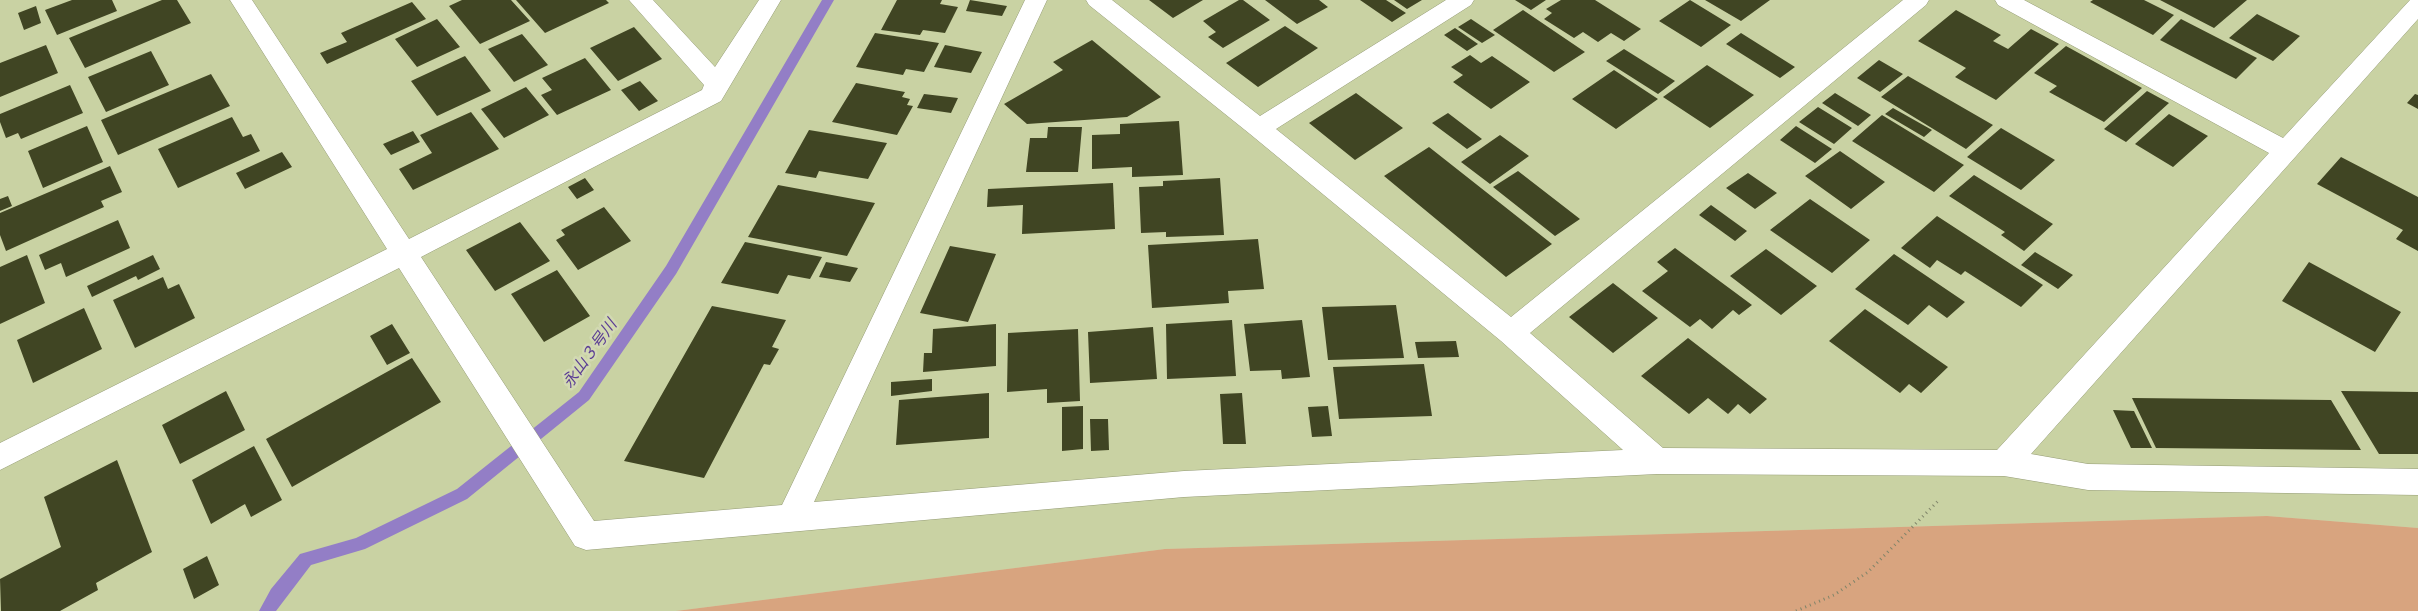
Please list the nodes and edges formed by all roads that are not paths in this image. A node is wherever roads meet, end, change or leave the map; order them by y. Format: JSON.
{"nodes":[{"id":1,"x":241,"y":0,"type":"edge"},
{"id":2,"x":640,"y":0,"type":"edge"},
{"id":3,"x":770,"y":0,"type":"edge"},
{"id":4,"x":1036,"y":0,"type":"edge"},
{"id":5,"x":1097,"y":0,"type":"edge"},
{"id":6,"x":1463,"y":0,"type":"edge"},
{"id":7,"x":1918,"y":0,"type":"edge"},
{"id":8,"x":2006,"y":0,"type":"edge"},
{"id":9,"x":2418,"y":5,"type":"edge"},
{"id":10,"x":717,"y":84,"type":"junction"},
{"id":11,"x":1259,"y":128,"type":"junction"},
{"id":12,"x":2287,"y":152,"type":"junction"},
{"id":13,"x":404,"y":254,"type":"junction"},
{"id":14,"x":1511,"y":333,"type":"junction"},
{"id":15,"x":1,"y":453,"type":"edge"},
{"id":16,"x":1657,"y":461,"type":"junction"},
{"id":17,"x":2004,"y":462,"type":"junction"},
{"id":18,"x":2418,"y":482,"type":"edge"},
{"id":19,"x":792,"y":517,"type":"junction"}],
"edges":[{"from":1,"to":13,"type":"street"},
{"from":2,"to":10,"type":"street"},
{"from":3,"to":10,"type":"street"},
{"from":4,"to":19,"type":"street"},
{"from":5,"to":11,"type":"street"},
{"from":6,"to":11,"type":"street"},
{"from":7,"to":14,"type":"street"},
{"from":8,"to":12,"type":"street"},
{"from":9,"to":12,"type":"street"},
{"from":10,"to":13,"type":"street"},
{"from":11,"to":14,"type":"street"},
{"from":12,"to":17,"type":"street"},
{"from":13,"to":15,"type":"street"},
{"from":13,"to":19,"type":"street"},
{"from":14,"to":16,"type":"street"},
{"from":16,"to":17,"type":"street"},
{"from":16,"to":19,"type":"street"},
{"from":17,"to":18,"type":"street"}]}
